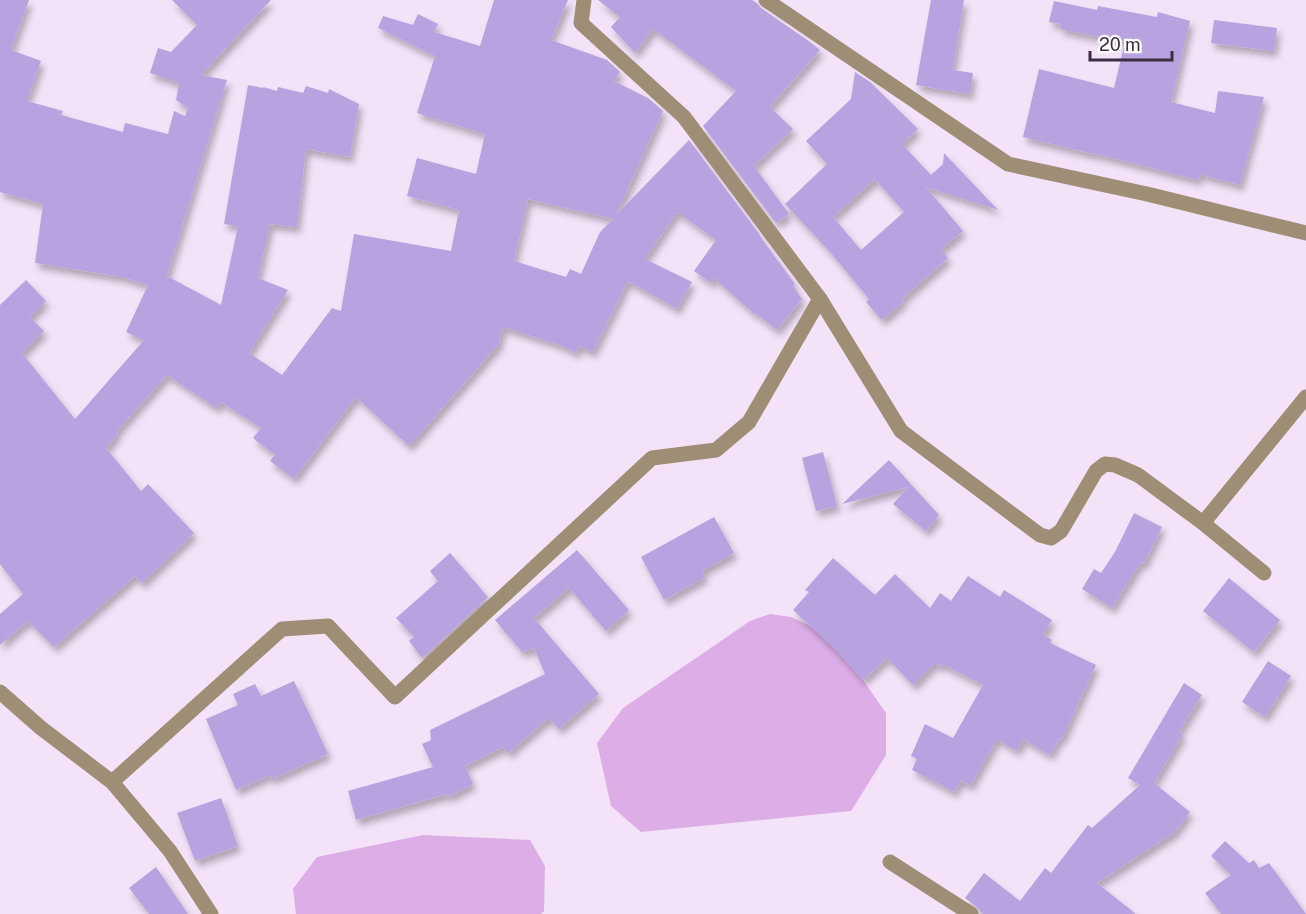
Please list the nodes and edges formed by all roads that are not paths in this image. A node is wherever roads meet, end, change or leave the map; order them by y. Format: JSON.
{"nodes":[{"id":1,"x":584,"y":0,"type":"edge"},
{"id":2,"x":766,"y":0,"type":"edge"},
{"id":3,"x":1306,"y":233,"type":"edge"},
{"id":4,"x":820,"y":300,"type":"junction"},
{"id":5,"x":1306,"y":397,"type":"edge"},
{"id":6,"x":1203,"y":523,"type":"junction"},
{"id":7,"x":1264,"y":573,"type":"dead end"},
{"id":8,"x":0,"y":692,"type":"edge"},
{"id":9,"x":112,"y":782,"type":"junction"},
{"id":10,"x":890,"y":862,"type":"dead end"},
{"id":11,"x":211,"y":914,"type":"edge"},
{"id":12,"x":970,"y":914,"type":"edge"}],
"edges":[{"from":1,"to":4,"type":"street"},
{"from":2,"to":3,"type":"street"},
{"from":4,"to":6,"type":"street"},
{"from":4,"to":9,"type":"street"},
{"from":5,"to":6,"type":"street"},
{"from":6,"to":7,"type":"street"},
{"from":8,"to":9,"type":"street"},
{"from":9,"to":11,"type":"street"},
{"from":10,"to":12,"type":"street"}]}
